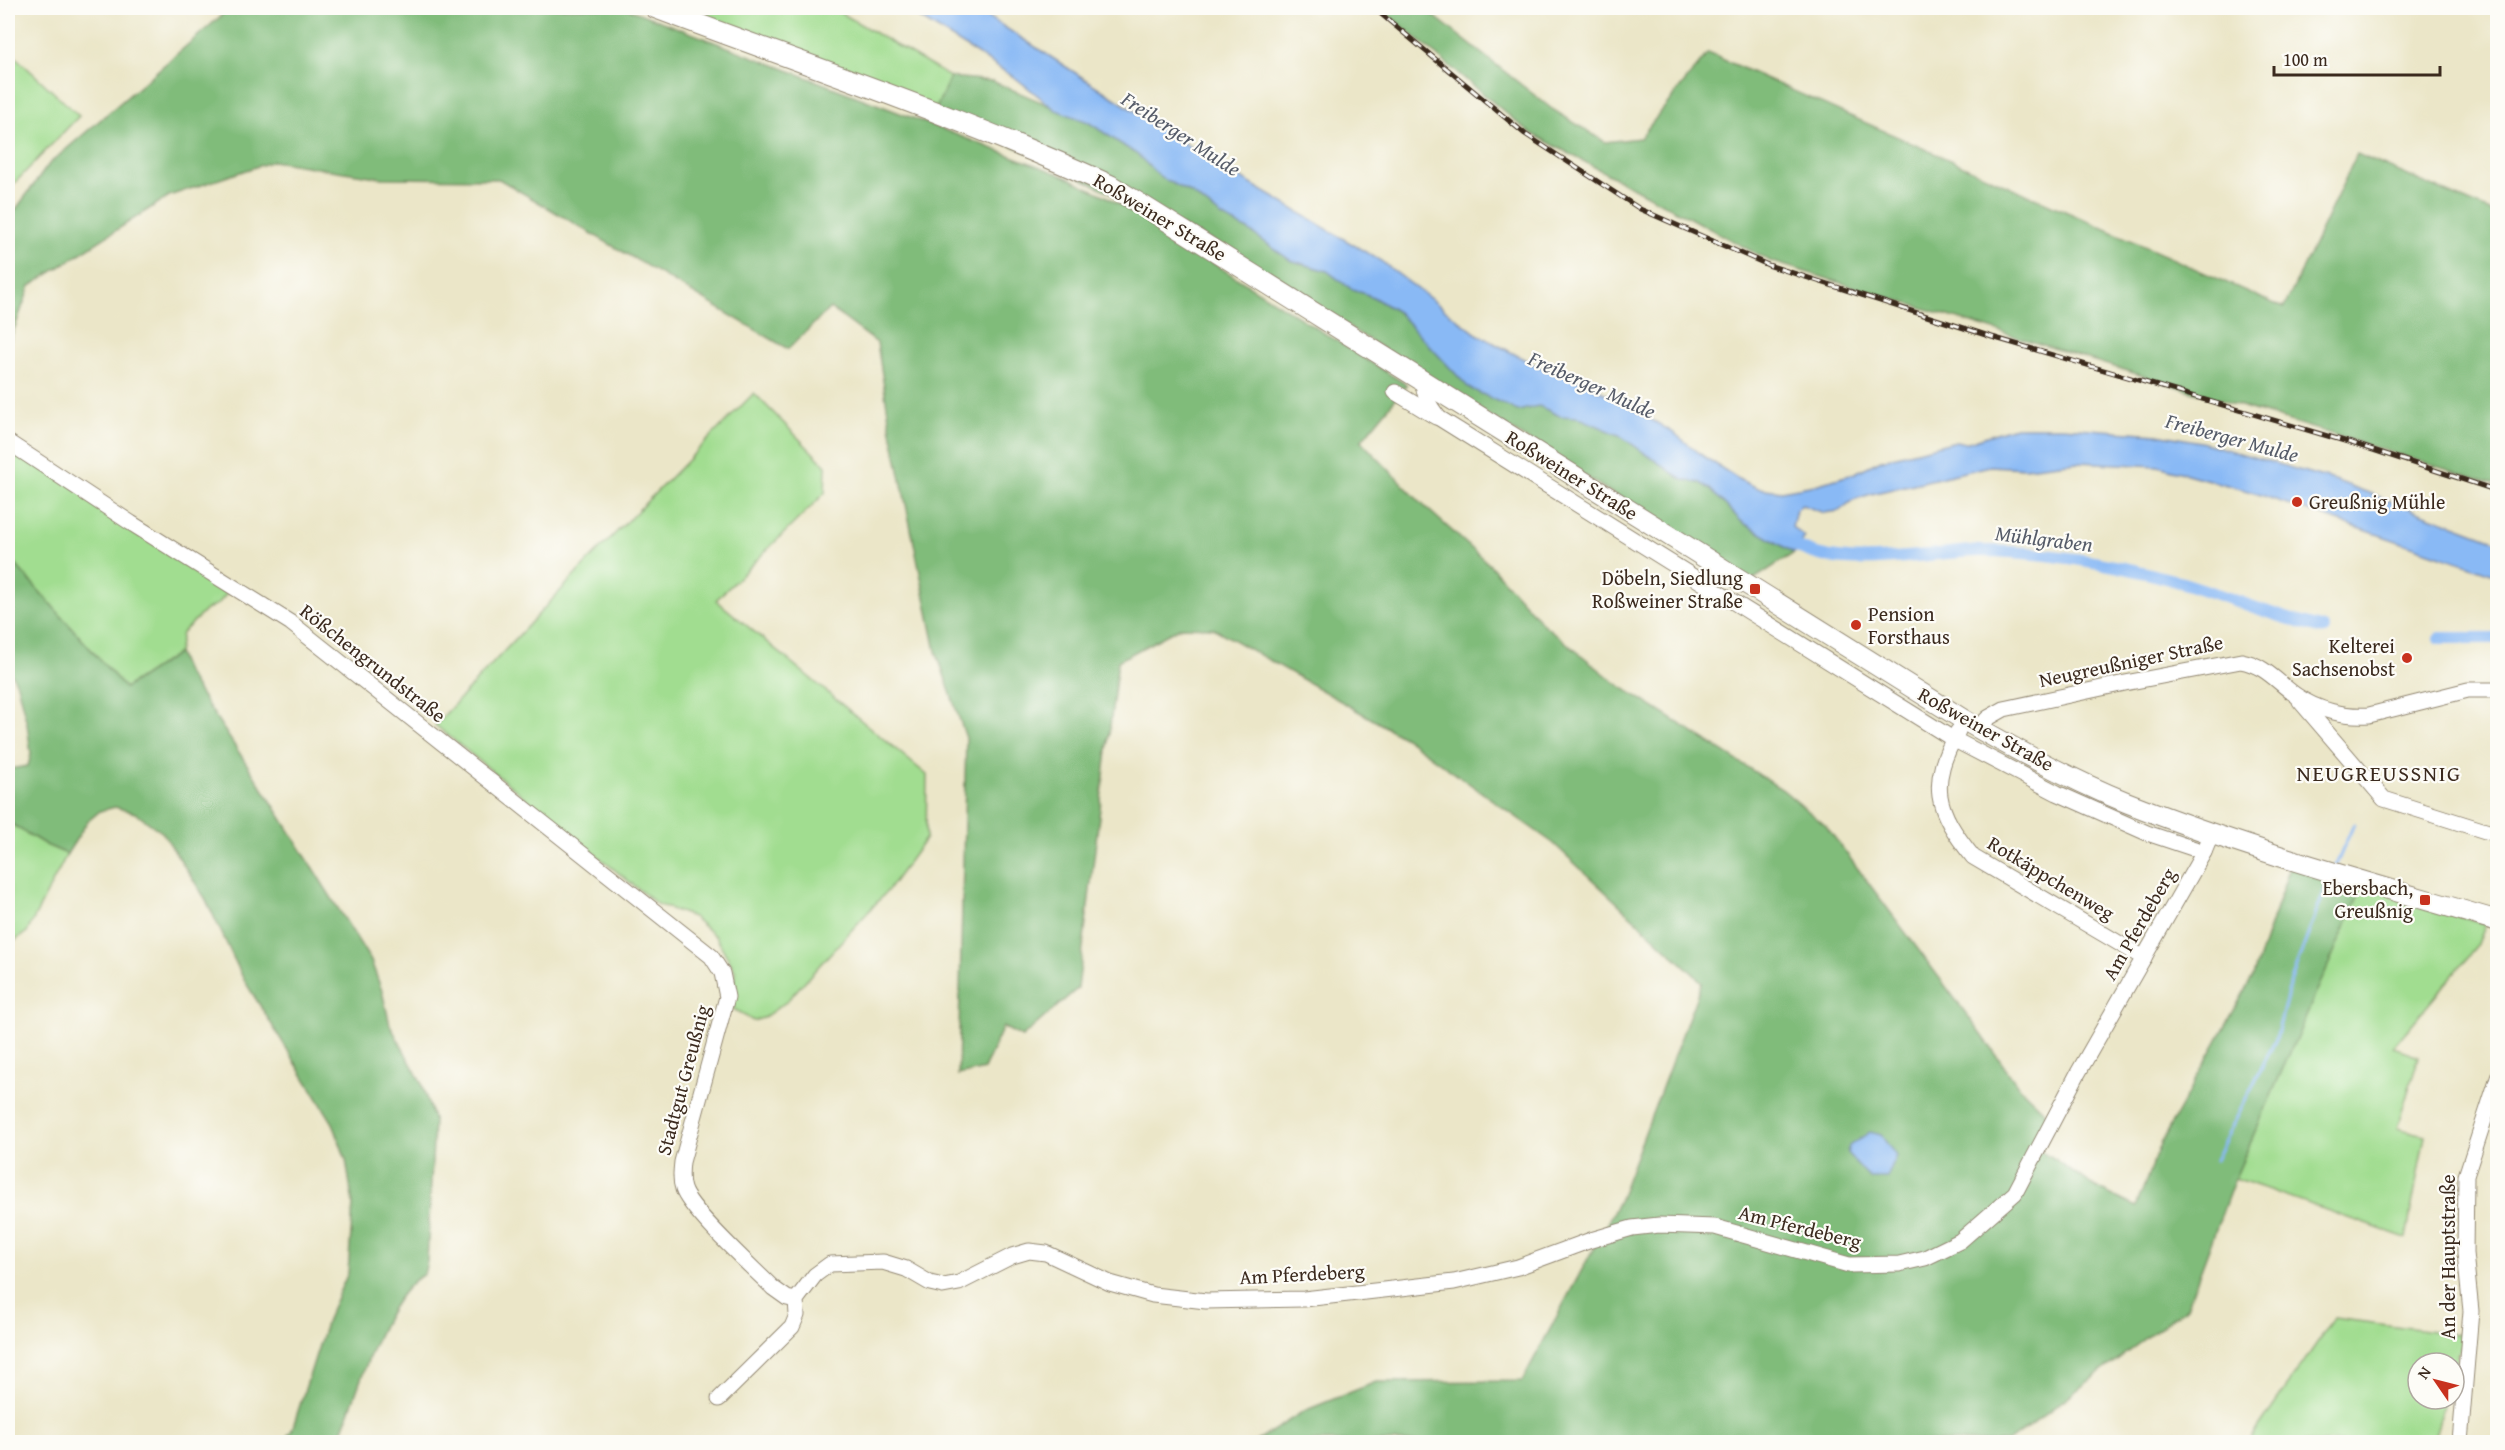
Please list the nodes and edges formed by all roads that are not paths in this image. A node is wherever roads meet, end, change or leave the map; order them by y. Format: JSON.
{"nodes":[{"id":1,"x":655,"y":8,"type":"edge"},
{"id":2,"x":1423,"y":382,"type":"junction"},
{"id":3,"x":1395,"y":392,"type":"dead end"},
{"id":4,"x":1439,"y":418,"type":"junction"},
{"id":5,"x":8,"y":441,"type":"edge"},
{"id":6,"x":1784,"y":608,"type":"junction"},
{"id":7,"x":1773,"y":626,"type":"junction"},
{"id":8,"x":1885,"y":671,"type":"junction"},
{"id":9,"x":1873,"y":689,"type":"junction"},
{"id":10,"x":2498,"y":690,"type":"edge"},
{"id":11,"x":2297,"y":696,"type":"junction"},
{"id":12,"x":1971,"y":724,"type":"junction"},
{"id":13,"x":1953,"y":739,"type":"junction"},
{"id":14,"x":2212,"y":833,"type":"junction"},
{"id":15,"x":2498,"y":835,"type":"edge"},
{"id":16,"x":2204,"y":852,"type":"junction"},
{"id":17,"x":2498,"y":921,"type":"edge"},
{"id":18,"x":693,"y":942,"type":"joint"},
{"id":19,"x":2144,"y":957,"type":"junction"},
{"id":20,"x":2498,"y":1077,"type":"edge"},
{"id":21,"x":796,"y":1300,"type":"junction"},
{"id":22,"x":719,"y":1399,"type":"dead end"},
{"id":23,"x":2460,"y":1443,"type":"edge"}],
"edges":[{"from":1,"to":2,"type":"main road","name":"Roßweiner Straße"},
{"from":2,"to":4,"type":"street"},
{"from":2,"to":6,"type":"main road","name":"Roßweiner Straße"},
{"from":3,"to":4,"type":"street"},
{"from":4,"to":7,"type":"street"},
{"from":5,"to":18,"type":"street","name":"Rößchengrundstraße"},
{"from":6,"to":7,"type":"street"},
{"from":6,"to":8,"type":"main road","name":"Roßweiner Straße"},
{"from":7,"to":9,"type":"street"},
{"from":8,"to":9,"type":"street"},
{"from":8,"to":12,"type":"main road","name":"Roßweiner Straße"},
{"from":9,"to":13,"type":"street"},
{"from":10,"to":11,"type":"street","name":"Neugreußniger Straße"},
{"from":11,"to":12,"type":"street","name":"Neugreußniger Straße"},
{"from":11,"to":15,"type":"street"},
{"from":12,"to":13,"type":"street","name":"Rotkäppchenweg"},
{"from":12,"to":14,"type":"main road","name":"Roßweiner Straße"},
{"from":13,"to":16,"type":"street"},
{"from":13,"to":19,"type":"street","name":"Rotkäppchenweg"},
{"from":14,"to":16,"type":"street","name":"Am Pferdeberg"},
{"from":14,"to":17,"type":"main road","name":"Roßweiner Straße"},
{"from":16,"to":19,"type":"street","name":"Am Pferdeberg"},
{"from":18,"to":21,"type":"street","name":"Stadtgut Greußnig"},
{"from":19,"to":21,"type":"street","name":"Am Pferdeberg"},
{"from":20,"to":23,"type":"street","name":"An der Hauptstraße"},
{"from":21,"to":22,"type":"street"}]}
